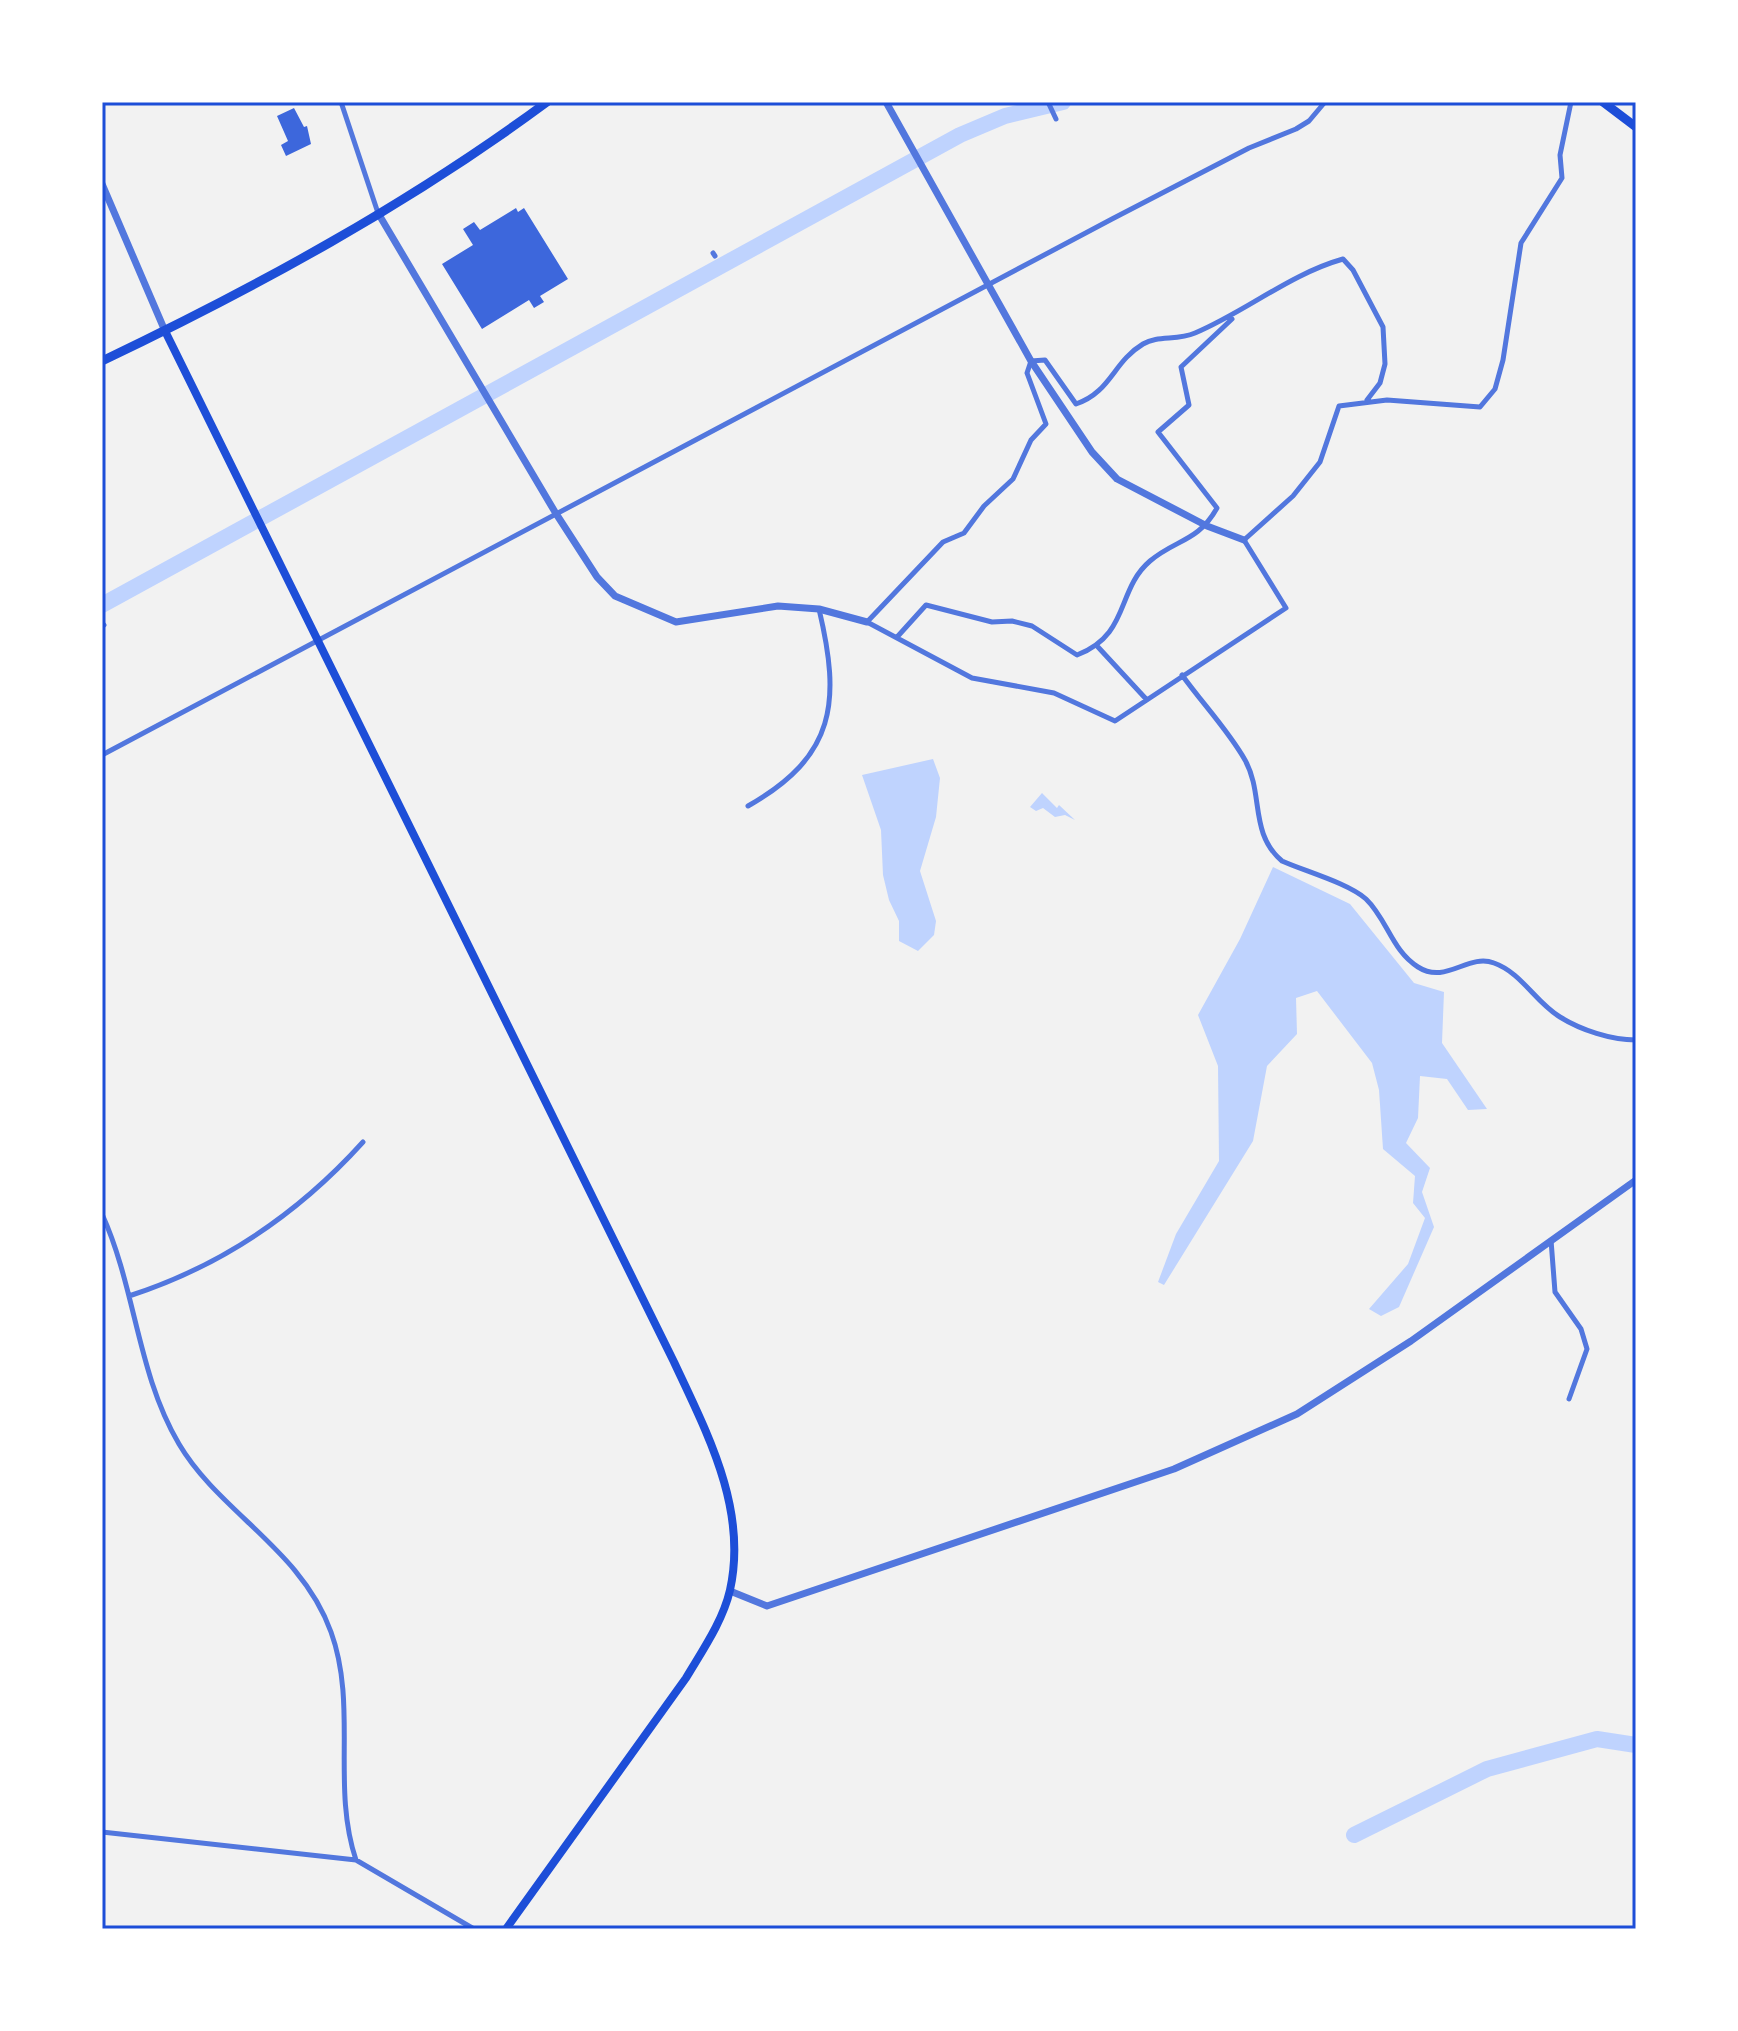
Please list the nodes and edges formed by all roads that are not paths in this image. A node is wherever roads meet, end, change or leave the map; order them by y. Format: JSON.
{"nodes":[{"id":1,"x":341,"y":102,"type":"edge"},
{"id":2,"x":547,"y":102,"type":"edge"},
{"id":3,"x":886,"y":102,"type":"edge"},
{"id":4,"x":1048,"y":102,"type":"edge"},
{"id":5,"x":1325,"y":102,"type":"edge"},
{"id":6,"x":1571,"y":102,"type":"edge"},
{"id":7,"x":1603,"y":102,"type":"edge"},
{"id":8,"x":532,"y":107,"type":"edge"},
{"id":9,"x":1056,"y":119,"type":"dead end"},
{"id":10,"x":1636,"y":127,"type":"edge"},
{"id":11,"x":102,"y":184,"type":"edge"},
{"id":12,"x":378,"y":213,"type":"junction"},
{"id":13,"x":989,"y":285,"type":"junction"},
{"id":14,"x":1236,"y":316,"type":"junction"},
{"id":15,"x":165,"y":331,"type":"junction"},
{"id":16,"x":102,"y":361,"type":"edge"},
{"id":17,"x":1031,"y":361,"type":"junction"},
{"id":18,"x":1367,"y":400,"type":"junction"},
{"id":19,"x":555,"y":512,"type":"junction"},
{"id":20,"x":1207,"y":526,"type":"junction"},
{"id":21,"x":1244,"y":540,"type":"junction"},
{"id":22,"x":819,"y":609,"type":"junction"},
{"id":23,"x":867,"y":622,"type":"junction"},
{"id":24,"x":898,"y":636,"type":"junction"},
{"id":25,"x":318,"y":639,"type":"junction"},
{"id":26,"x":1098,"y":647,"type":"junction"},
{"id":27,"x":1182,"y":675,"type":"junction"},
{"id":28,"x":1147,"y":700,"type":"junction"},
{"id":29,"x":102,"y":755,"type":"edge"},
{"id":30,"x":748,"y":806,"type":"dead end"},
{"id":31,"x":1636,"y":1040,"type":"edge"},
{"id":32,"x":363,"y":1142,"type":"dead end"},
{"id":33,"x":1636,"y":1180,"type":"edge"},
{"id":34,"x":102,"y":1214,"type":"edge"},
{"id":35,"x":1551,"y":1239,"type":"junction"},
{"id":36,"x":129,"y":1296,"type":"junction"},
{"id":37,"x":1569,"y":1399,"type":"dead end"},
{"id":38,"x":730,"y":1591,"type":"junction"},
{"id":39,"x":102,"y":1832,"type":"edge"},
{"id":40,"x":356,"y":1860,"type":"junction"},
{"id":41,"x":474,"y":1929,"type":"edge"},
{"id":42,"x":506,"y":1929,"type":"edge"}],
"edges":[{"from":1,"to":12,"type":"street"},
{"from":2,"to":8,"type":"highway"},
{"from":3,"to":13,"type":"street"},
{"from":4,"to":9,"type":"street"},
{"from":5,"to":13,"type":"street"},
{"from":6,"to":18,"type":"street"},
{"from":7,"to":10,"type":"highway"},
{"from":8,"to":12,"type":"highway"},
{"from":11,"to":15,"type":"street"},
{"from":12,"to":15,"type":"highway"},
{"from":12,"to":19,"type":"street"},
{"from":13,"to":17,"type":"street"},
{"from":13,"to":19,"type":"street"},
{"from":14,"to":17,"type":"street"},
{"from":14,"to":18,"type":"street"},
{"from":14,"to":20,"type":"street"},
{"from":15,"to":16,"type":"highway"},
{"from":15,"to":25,"type":"main road"},
{"from":17,"to":20,"type":"street"},
{"from":17,"to":23,"type":"street"},
{"from":18,"to":21,"type":"street"},
{"from":19,"to":22,"type":"street"},
{"from":19,"to":25,"type":"street"},
{"from":20,"to":21,"type":"street"},
{"from":20,"to":26,"type":"street"},
{"from":21,"to":27,"type":"street"},
{"from":22,"to":23,"type":"street"},
{"from":22,"to":30,"type":"street"},
{"from":23,"to":24,"type":"street"},
{"from":24,"to":26,"type":"street"},
{"from":24,"to":28,"type":"street"},
{"from":25,"to":29,"type":"street"},
{"from":25,"to":38,"type":"main road"},
{"from":26,"to":28,"type":"street"},
{"from":27,"to":28,"type":"street"},
{"from":27,"to":31,"type":"street"},
{"from":32,"to":36,"type":"street"},
{"from":33,"to":35,"type":"street"},
{"from":34,"to":36,"type":"street"},
{"from":35,"to":37,"type":"street"},
{"from":35,"to":38,"type":"street"},
{"from":36,"to":40,"type":"street"},
{"from":38,"to":42,"type":"main road"},
{"from":39,"to":40,"type":"street"},
{"from":40,"to":41,"type":"street"}]}
